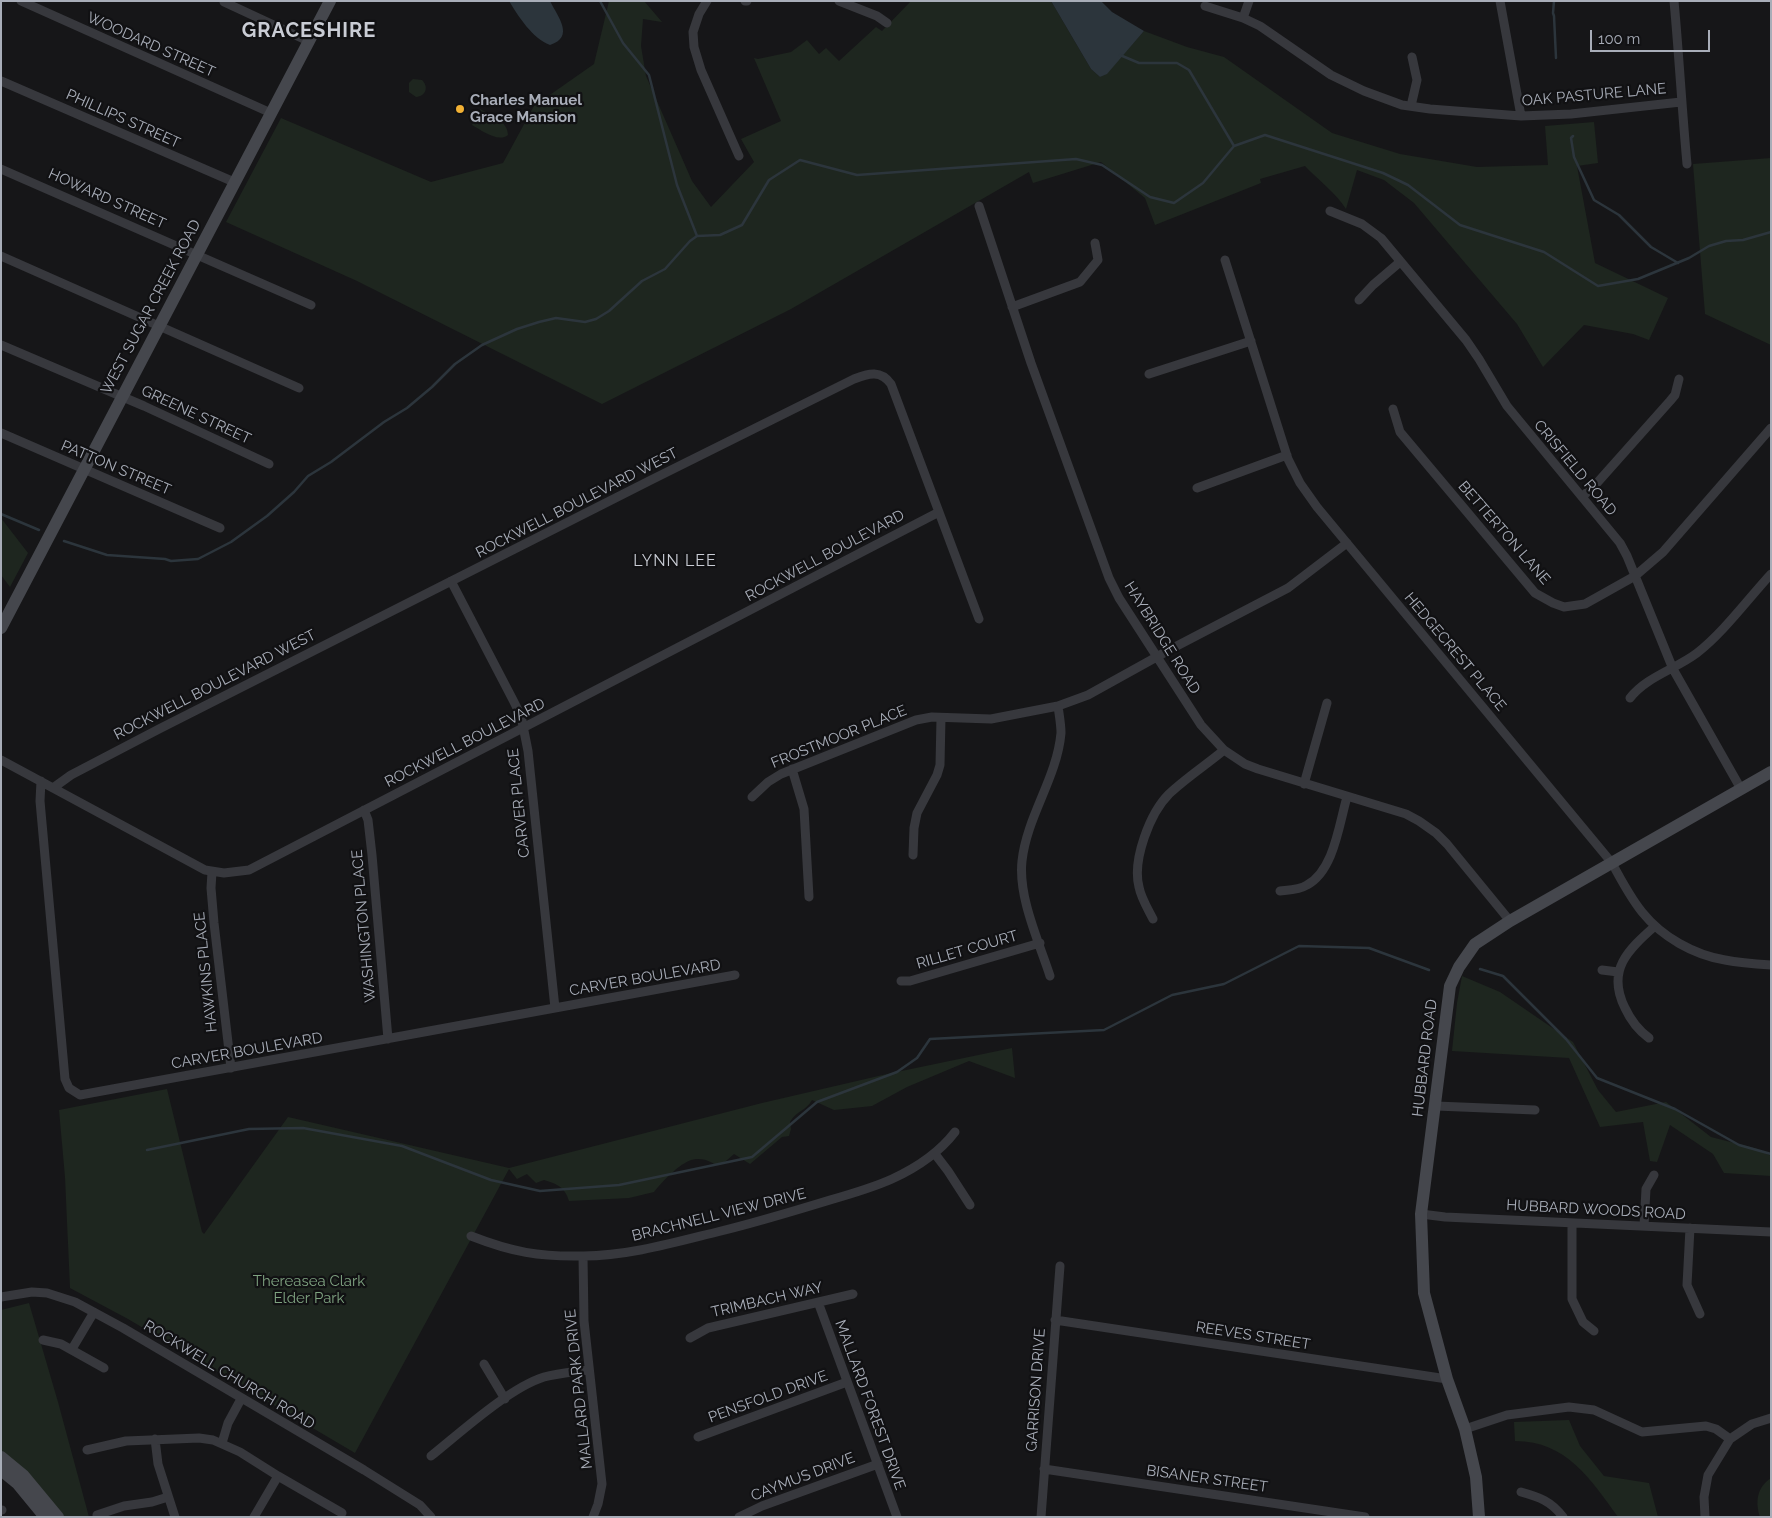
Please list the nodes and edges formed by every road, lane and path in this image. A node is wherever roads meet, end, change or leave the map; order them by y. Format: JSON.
{"nodes":[{"id":1,"x":21,"y":1,"type":"edge"},
{"id":2,"x":330,"y":1,"type":"edge"},
{"id":3,"x":707,"y":1,"type":"edge"},
{"id":4,"x":839,"y":1,"type":"edge"},
{"id":5,"x":1249,"y":1,"type":"edge"},
{"id":6,"x":1500,"y":1,"type":"edge"},
{"id":7,"x":1674,"y":1,"type":"edge"},
{"id":8,"x":224,"y":2,"type":"edge"},
{"id":9,"x":1205,"y":6,"type":"dead end"},
{"id":10,"x":1243,"y":18,"type":"junction"},
{"id":11,"x":887,"y":23,"type":"dead end"},
{"id":12,"x":308,"y":41,"type":"junction"},
{"id":13,"x":1412,"y":56,"type":"dead end"},
{"id":14,"x":1,"y":81,"type":"edge"},
{"id":15,"x":1681,"y":102,"type":"junction"},
{"id":16,"x":1412,"y":106,"type":"junction"},
{"id":17,"x":270,"y":113,"type":"junction"},
{"id":18,"x":1521,"y":116,"type":"junction"},
{"id":19,"x":739,"y":156,"type":"dead end"},
{"id":20,"x":1687,"y":164,"type":"dead end"},
{"id":21,"x":1,"y":169,"type":"edge"},
{"id":22,"x":234,"y":182,"type":"junction"},
{"id":23,"x":979,"y":206,"type":"dead end"},
{"id":24,"x":1330,"y":212,"type":"dead end"},
{"id":25,"x":1095,"y":243,"type":"dead end"},
{"id":26,"x":197,"y":254,"type":"junction"},
{"id":27,"x":1,"y":256,"type":"edge"},
{"id":28,"x":1225,"y":260,"type":"dead end"},
{"id":29,"x":1400,"y":262,"type":"junction"},
{"id":30,"x":1359,"y":300,"type":"dead end"},
{"id":31,"x":311,"y":304,"type":"dead end"},
{"id":32,"x":1012,"y":307,"type":"junction"},
{"id":33,"x":160,"y":326,"type":"junction"},
{"id":34,"x":1250,"y":341,"type":"junction"},
{"id":35,"x":1,"y":344,"type":"edge"},
{"id":36,"x":1150,"y":374,"type":"dead end"},
{"id":37,"x":1679,"y":379,"type":"dead end"},
{"id":38,"x":299,"y":388,"type":"dead end"},
{"id":39,"x":122,"y":397,"type":"junction"},
{"id":40,"x":1392,"y":409,"type":"dead end"},
{"id":41,"x":1771,"y":428,"type":"edge"},
{"id":42,"x":1,"y":433,"type":"edge"},
{"id":43,"x":1287,"y":455,"type":"junction"},
{"id":44,"x":269,"y":464,"type":"dead end"},
{"id":45,"x":84,"y":469,"type":"junction"},
{"id":46,"x":1197,"y":488,"type":"dead end"},
{"id":47,"x":1582,"y":497,"type":"junction"},
{"id":48,"x":939,"y":512,"type":"junction"},
{"id":49,"x":220,"y":528,"type":"dead end"},
{"id":50,"x":1347,"y":543,"type":"junction"},
{"id":51,"x":1771,"y":574,"type":"edge"},
{"id":52,"x":1635,"y":576,"type":"junction"},
{"id":53,"x":451,"y":581,"type":"junction"},
{"id":54,"x":979,"y":619,"type":"dead end"},
{"id":55,"x":1,"y":628,"type":"edge"},
{"id":56,"x":1157,"y":656,"type":"junction"},
{"id":57,"x":1673,"y":669,"type":"junction"},
{"id":58,"x":1630,"y":698,"type":"dead end"},
{"id":59,"x":1327,"y":703,"type":"dead end"},
{"id":60,"x":1058,"y":706,"type":"junction"},
{"id":61,"x":941,"y":718,"type":"junction"},
{"id":62,"x":524,"y":728,"type":"junction"},
{"id":63,"x":1224,"y":750,"type":"junction"},
{"id":64,"x":1,"y":760,"type":"edge"},
{"id":65,"x":792,"y":769,"type":"junction"},
{"id":66,"x":1771,"y":772,"type":"edge"},
{"id":67,"x":41,"y":782,"type":"junction"},
{"id":68,"x":1304,"y":784,"type":"junction"},
{"id":69,"x":53,"y":788,"type":"junction"},
{"id":70,"x":1741,"y":789,"type":"junction"},
{"id":71,"x":752,"y":797,"type":"dead end"},
{"id":72,"x":1347,"y":797,"type":"junction"},
{"id":73,"x":364,"y":810,"type":"junction"},
{"id":74,"x":913,"y":855,"type":"dead end"},
{"id":75,"x":1612,"y":863,"type":"junction"},
{"id":76,"x":212,"y":872,"type":"junction"},
{"id":77,"x":1280,"y":891,"type":"dead end"},
{"id":78,"x":810,"y":897,"type":"dead end"},
{"id":79,"x":1152,"y":919,"type":"dead end"},
{"id":80,"x":1510,"y":920,"type":"junction"},
{"id":81,"x":1655,"y":926,"type":"junction"},
{"id":82,"x":1040,"y":943,"type":"junction"},
{"id":83,"x":1771,"y":965,"type":"edge"},
{"id":84,"x":1602,"y":970,"type":"dead end"},
{"id":85,"x":1618,"y":972,"type":"junction"},
{"id":86,"x":735,"y":975,"type":"dead end"},
{"id":87,"x":1050,"y":976,"type":"dead end"},
{"id":88,"x":901,"y":981,"type":"dead end"},
{"id":89,"x":555,"y":1008,"type":"junction"},
{"id":90,"x":1649,"y":1038,"type":"dead end"},
{"id":91,"x":388,"y":1039,"type":"junction"},
{"id":92,"x":231,"y":1068,"type":"junction"},
{"id":93,"x":1436,"y":1106,"type":"junction"},
{"id":94,"x":1535,"y":1110,"type":"dead end"},
{"id":95,"x":955,"y":1132,"type":"dead end"},
{"id":96,"x":935,"y":1154,"type":"junction"},
{"id":97,"x":1654,"y":1175,"type":"dead end"},
{"id":98,"x":970,"y":1205,"type":"dead end"},
{"id":99,"x":1421,"y":1214,"type":"junction"},
{"id":100,"x":1572,"y":1223,"type":"junction"},
{"id":101,"x":1644,"y":1226,"type":"junction"},
{"id":102,"x":1690,"y":1228,"type":"junction"},
{"id":103,"x":1771,"y":1232,"type":"edge"},
{"id":104,"x":472,"y":1236,"type":"dead end"},
{"id":105,"x":583,"y":1256,"type":"junction"},
{"id":106,"x":1060,"y":1266,"type":"dead end"},
{"id":107,"x":853,"y":1294,"type":"dead end"},
{"id":108,"x":1,"y":1297,"type":"edge"},
{"id":109,"x":818,"y":1302,"type":"junction"},
{"id":110,"x":94,"y":1312,"type":"junction"},
{"id":111,"x":1700,"y":1314,"type":"dead end"},
{"id":112,"x":1055,"y":1320,"type":"junction"},
{"id":113,"x":1594,"y":1331,"type":"dead end"},
{"id":114,"x":690,"y":1338,"type":"dead end"},
{"id":115,"x":43,"y":1340,"type":"dead end"},
{"id":116,"x":72,"y":1350,"type":"junction"},
{"id":117,"x":484,"y":1364,"type":"dead end"},
{"id":118,"x":104,"y":1368,"type":"dead end"},
{"id":119,"x":589,"y":1370,"type":"junction"},
{"id":120,"x":1447,"y":1379,"type":"junction"},
{"id":121,"x":847,"y":1382,"type":"junction"},
{"id":122,"x":241,"y":1399,"type":"junction"},
{"id":123,"x":505,"y":1399,"type":"junction"},
{"id":124,"x":1771,"y":1418,"type":"edge"},
{"id":125,"x":1465,"y":1429,"type":"junction"},
{"id":126,"x":698,"y":1437,"type":"dead end"},
{"id":127,"x":1730,"y":1439,"type":"junction"},
{"id":128,"x":156,"y":1440,"type":"junction"},
{"id":129,"x":222,"y":1443,"type":"junction"},
{"id":130,"x":87,"y":1450,"type":"dead end"},
{"id":131,"x":431,"y":1456,"type":"dead end"},
{"id":132,"x":1,"y":1457,"type":"edge"},
{"id":133,"x":878,"y":1464,"type":"junction"},
{"id":134,"x":1044,"y":1469,"type":"junction"},
{"id":135,"x":1,"y":1470,"type":"edge"},
{"id":136,"x":278,"y":1476,"type":"junction"},
{"id":137,"x":1521,"y":1492,"type":"dead end"},
{"id":138,"x":168,"y":1496,"type":"junction"},
{"id":139,"x":342,"y":1512,"type":"dead end"},
{"id":140,"x":97,"y":1515,"type":"dead end"},
{"id":141,"x":46,"y":1517,"type":"edge"},
{"id":142,"x":58,"y":1517,"type":"edge"},
{"id":143,"x":175,"y":1517,"type":"edge"},
{"id":144,"x":254,"y":1517,"type":"edge"},
{"id":145,"x":431,"y":1517,"type":"edge"},
{"id":146,"x":593,"y":1517,"type":"edge"},
{"id":147,"x":739,"y":1517,"type":"edge"},
{"id":148,"x":897,"y":1517,"type":"edge"},
{"id":149,"x":1041,"y":1517,"type":"edge"},
{"id":150,"x":1365,"y":1517,"type":"edge"},
{"id":151,"x":1479,"y":1517,"type":"edge"},
{"id":152,"x":1563,"y":1517,"type":"edge"},
{"id":153,"x":1705,"y":1517,"type":"edge"}],
"edges":[{"from":1,"to":17,"type":"street","name":"WOODARD STREET"},
{"from":2,"to":12,"type":"main road","name":"WEST SUGAR CREEK ROAD"},
{"from":3,"to":19,"type":"street"},
{"from":4,"to":11,"type":"street"},
{"from":5,"to":10,"type":"street"},
{"from":6,"to":18,"type":"street"},
{"from":7,"to":15,"type":"street"},
{"from":8,"to":12,"type":"street"},
{"from":9,"to":10,"type":"street","name":"OAK PASTURE LANE"},
{"from":10,"to":16,"type":"street","name":"OAK PASTURE LANE"},
{"from":12,"to":17,"type":"main road","name":"WEST SUGAR CREEK ROAD"},
{"from":13,"to":16,"type":"street"},
{"from":14,"to":22,"type":"street","name":"PHILLIPS STREET"},
{"from":15,"to":18,"type":"street","name":"OAK PASTURE LANE"},
{"from":15,"to":20,"type":"street"},
{"from":16,"to":18,"type":"street","name":"OAK PASTURE LANE"},
{"from":17,"to":22,"type":"main road","name":"WEST SUGAR CREEK ROAD"},
{"from":21,"to":26,"type":"street","name":"HOWARD STREET"},
{"from":22,"to":26,"type":"main road","name":"WEST SUGAR CREEK ROAD"},
{"from":23,"to":32,"type":"street","name":"HAYBRIDGE ROAD"},
{"from":24,"to":29,"type":"street","name":"CRISFIELD ROAD"},
{"from":25,"to":32,"type":"street"},
{"from":26,"to":31,"type":"street","name":"HOWARD STREET"},
{"from":26,"to":33,"type":"main road","name":"WEST SUGAR CREEK ROAD"},
{"from":27,"to":33,"type":"street"},
{"from":28,"to":34,"type":"street","name":"HEDGECREST PLACE"},
{"from":29,"to":30,"type":"street"},
{"from":29,"to":47,"type":"street","name":"CRISFIELD ROAD"},
{"from":32,"to":56,"type":"street","name":"HAYBRIDGE ROAD"},
{"from":33,"to":38,"type":"street"},
{"from":33,"to":39,"type":"main road","name":"WEST SUGAR CREEK ROAD"},
{"from":34,"to":36,"type":"street"},
{"from":34,"to":43,"type":"street","name":"HEDGECREST PLACE"},
{"from":35,"to":39,"type":"street","name":"GREENE STREET"},
{"from":37,"to":47,"type":"street"},
{"from":39,"to":44,"type":"street","name":"GREENE STREET"},
{"from":39,"to":45,"type":"main road","name":"WEST SUGAR CREEK ROAD"},
{"from":40,"to":52,"type":"street","name":"BETTERTON LANE"},
{"from":41,"to":52,"type":"street","name":"BETTERTON LANE"},
{"from":42,"to":45,"type":"street","name":"PATTON STREET"},
{"from":43,"to":46,"type":"street"},
{"from":43,"to":50,"type":"street","name":"HEDGECREST PLACE"},
{"from":45,"to":49,"type":"street","name":"PATTON STREET"},
{"from":45,"to":55,"type":"main road","name":"WEST SUGAR CREEK ROAD"},
{"from":47,"to":52,"type":"street","name":"CRISFIELD ROAD"},
{"from":48,"to":53,"type":"street","name":"ROCKWELL BOULEVARD WEST"},
{"from":48,"to":54,"type":"street","name":"ROCKWELL BOULEVARD WEST"},
{"from":48,"to":62,"type":"street","name":"ROCKWELL BOULEVARD"},
{"from":50,"to":56,"type":"street","name":"FROSTMOOR PLACE"},
{"from":50,"to":75,"type":"street","name":"HEDGECREST PLACE"},
{"from":51,"to":57,"type":"street"},
{"from":52,"to":57,"type":"street","name":"CRISFIELD ROAD"},
{"from":53,"to":62,"type":"street","name":"CARVER PLACE"},
{"from":53,"to":69,"type":"street","name":"ROCKWELL BOULEVARD WEST"},
{"from":56,"to":60,"type":"street","name":"FROSTMOOR PLACE"},
{"from":56,"to":63,"type":"street","name":"HAYBRIDGE ROAD"},
{"from":57,"to":58,"type":"street"},
{"from":57,"to":70,"type":"street","name":"CRISFIELD ROAD"},
{"from":59,"to":68,"type":"street"},
{"from":60,"to":61,"type":"street","name":"FROSTMOOR PLACE"},
{"from":60,"to":82,"type":"street"},
{"from":61,"to":65,"type":"street","name":"FROSTMOOR PLACE"},
{"from":61,"to":74,"type":"street"},
{"from":62,"to":73,"type":"street","name":"ROCKWELL BOULEVARD"},
{"from":62,"to":89,"type":"street","name":"CARVER PLACE"},
{"from":63,"to":68,"type":"street","name":"HAYBRIDGE ROAD"},
{"from":63,"to":79,"type":"street"},
{"from":64,"to":67,"type":"street","name":"ROCKWELL BOULEVARD"},
{"from":65,"to":71,"type":"street","name":"FROSTMOOR PLACE"},
{"from":65,"to":78,"type":"street"},
{"from":66,"to":70,"type":"main road","name":"HUBBARD ROAD"},
{"from":67,"to":69,"type":"street","name":"ROCKWELL BOULEVARD"},
{"from":67,"to":92,"type":"street","name":"CARVER BOULEVARD"},
{"from":68,"to":72,"type":"street","name":"HAYBRIDGE ROAD"},
{"from":69,"to":76,"type":"street","name":"ROCKWELL BOULEVARD"},
{"from":70,"to":75,"type":"main road","name":"HUBBARD ROAD"},
{"from":72,"to":77,"type":"street"},
{"from":72,"to":80,"type":"street","name":"HAYBRIDGE ROAD"},
{"from":73,"to":76,"type":"street","name":"ROCKWELL BOULEVARD"},
{"from":73,"to":91,"type":"street","name":"WASHINGTON PLACE"},
{"from":75,"to":80,"type":"main road","name":"HUBBARD ROAD"},
{"from":75,"to":81,"type":"street","name":"HEDGECREST PLACE"},
{"from":76,"to":92,"type":"street","name":"HAWKINS PLACE"},
{"from":80,"to":93,"type":"main road","name":"HUBBARD ROAD"},
{"from":81,"to":83,"type":"street","name":"HEDGECREST PLACE"},
{"from":81,"to":85,"type":"street"},
{"from":82,"to":87,"type":"street"},
{"from":82,"to":88,"type":"street","name":"RILLET COURT"},
{"from":84,"to":85,"type":"street"},
{"from":85,"to":90,"type":"street"},
{"from":86,"to":89,"type":"street","name":"CARVER BOULEVARD"},
{"from":89,"to":91,"type":"street","name":"CARVER BOULEVARD"},
{"from":91,"to":92,"type":"street","name":"CARVER BOULEVARD"},
{"from":93,"to":94,"type":"street"},
{"from":93,"to":99,"type":"main road","name":"HUBBARD ROAD"},
{"from":95,"to":96,"type":"street","name":"BRACHNELL VIEW DRIVE"},
{"from":96,"to":98,"type":"street"},
{"from":96,"to":105,"type":"street","name":"BRACHNELL VIEW DRIVE"},
{"from":97,"to":101,"type":"street"},
{"from":99,"to":100,"type":"street","name":"HUBBARD WOODS ROAD"},
{"from":99,"to":120,"type":"main road","name":"HUBBARD ROAD"},
{"from":100,"to":101,"type":"street","name":"HUBBARD WOODS ROAD"},
{"from":100,"to":113,"type":"street"},
{"from":101,"to":102,"type":"street","name":"HUBBARD WOODS ROAD"},
{"from":102,"to":103,"type":"street","name":"HUBBARD WOODS ROAD"},
{"from":102,"to":111,"type":"street"},
{"from":104,"to":105,"type":"street","name":"BRACHNELL VIEW DRIVE"},
{"from":105,"to":119,"type":"street","name":"MALLARD PARK DRIVE"},
{"from":106,"to":112,"type":"street","name":"GARRISON DRIVE"},
{"from":107,"to":109,"type":"street","name":"TRIMBACH WAY"},
{"from":108,"to":110,"type":"street","name":"ROCKWELL CHURCH ROAD"},
{"from":109,"to":114,"type":"street","name":"TRIMBACH WAY"},
{"from":109,"to":121,"type":"street","name":"MALLARD FOREST DRIVE"},
{"from":110,"to":116,"type":"street"},
{"from":110,"to":122,"type":"street","name":"ROCKWELL CHURCH ROAD"},
{"from":112,"to":120,"type":"street","name":"REEVES STREET"},
{"from":112,"to":134,"type":"street","name":"GARRISON DRIVE"},
{"from":115,"to":116,"type":"street"},
{"from":116,"to":118,"type":"street"},
{"from":117,"to":123,"type":"street"},
{"from":119,"to":123,"type":"street"},
{"from":119,"to":146,"type":"street","name":"MALLARD PARK DRIVE"},
{"from":120,"to":125,"type":"main road","name":"HUBBARD ROAD"},
{"from":121,"to":126,"type":"street","name":"PENSFOLD DRIVE"},
{"from":121,"to":133,"type":"street","name":"MALLARD FOREST DRIVE"},
{"from":122,"to":129,"type":"street"},
{"from":122,"to":145,"type":"street","name":"ROCKWELL CHURCH ROAD"},
{"from":123,"to":131,"type":"street"},
{"from":124,"to":127,"type":"street"},
{"from":125,"to":127,"type":"street"},
{"from":125,"to":151,"type":"main road","name":"HUBBARD ROAD"},
{"from":127,"to":153,"type":"street"},
{"from":128,"to":129,"type":"street"},
{"from":128,"to":130,"type":"street"},
{"from":128,"to":138,"type":"street"},
{"from":129,"to":136,"type":"street"},
{"from":132,"to":142,"type":"main road"},
{"from":133,"to":147,"type":"street","name":"CAYMUS DRIVE"},
{"from":133,"to":148,"type":"street","name":"MALLARD FOREST DRIVE"},
{"from":134,"to":149,"type":"street","name":"GARRISON DRIVE"},
{"from":134,"to":150,"type":"street","name":"BISANER STREET"},
{"from":135,"to":141,"type":"main road"},
{"from":136,"to":139,"type":"street"},
{"from":136,"to":144,"type":"street"},
{"from":137,"to":152,"type":"street"},
{"from":138,"to":140,"type":"street"},
{"from":138,"to":143,"type":"street"}]}
